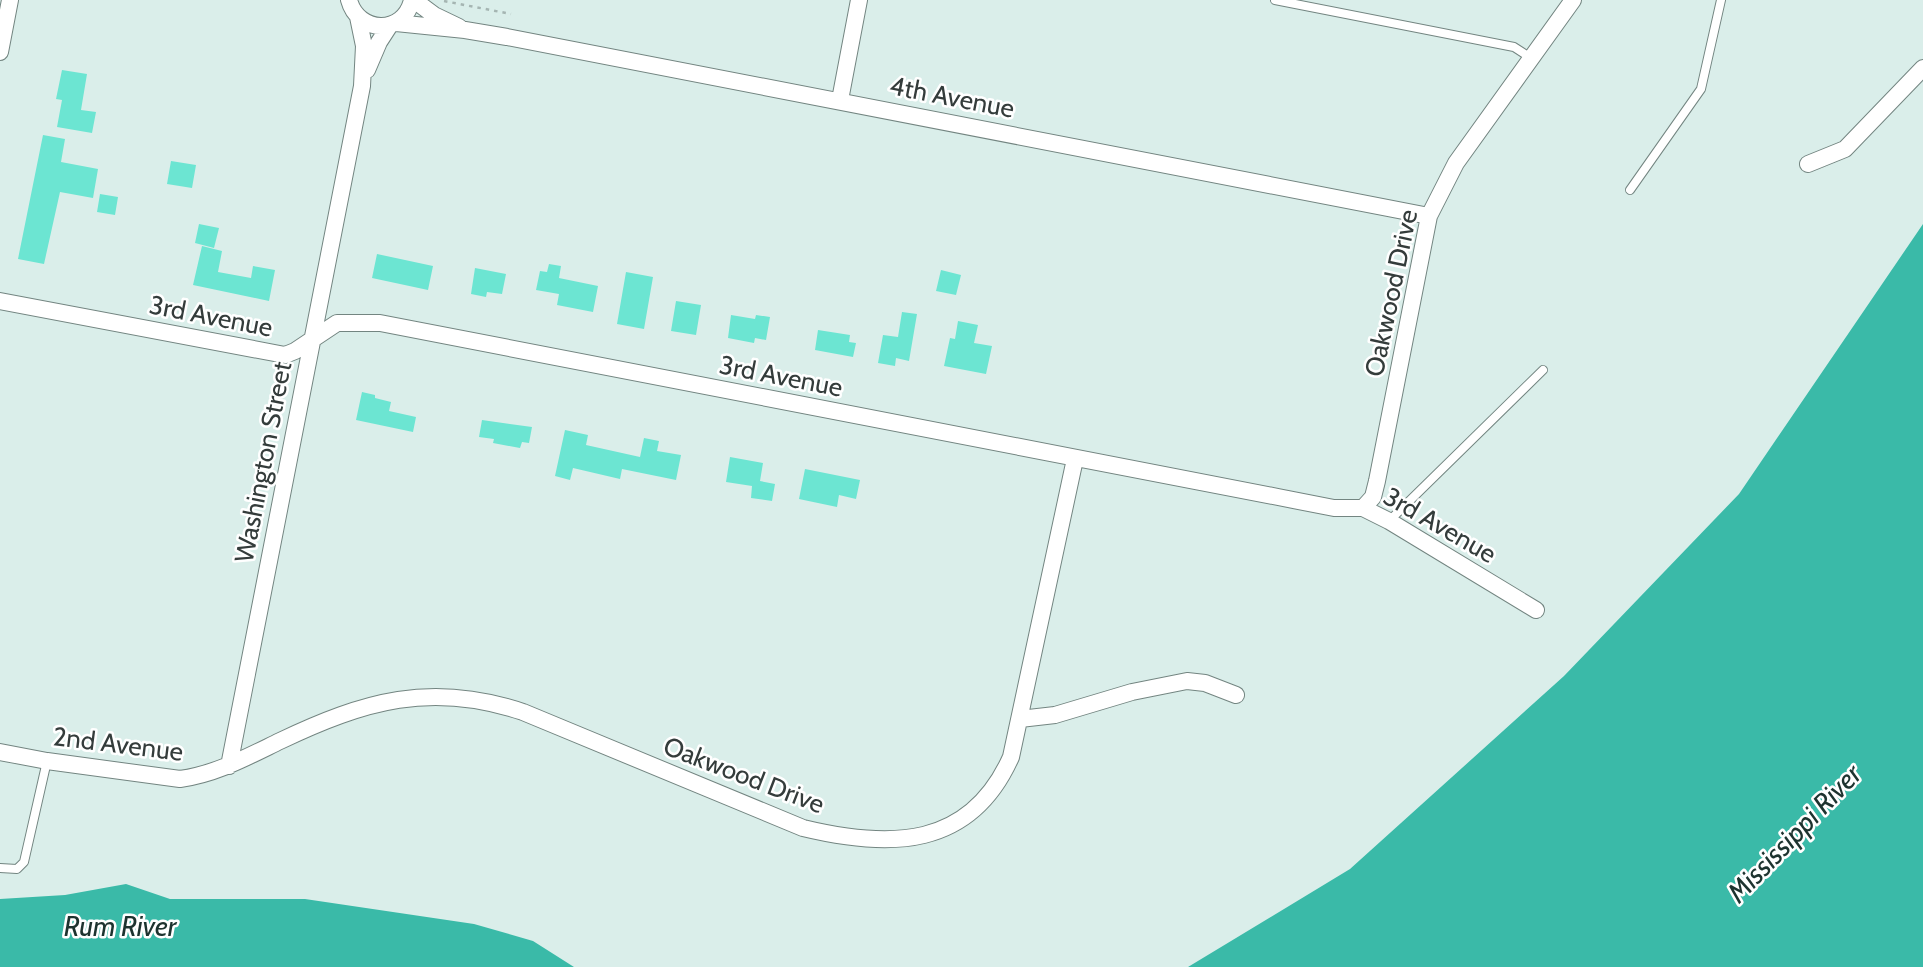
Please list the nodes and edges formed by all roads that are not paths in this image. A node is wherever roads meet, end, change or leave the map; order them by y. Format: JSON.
{"nodes":[{"id":1,"x":10,"y":0,"type":"edge"},
{"id":2,"x":413,"y":0,"type":"edge"},
{"id":3,"x":859,"y":0,"type":"edge"},
{"id":4,"x":1275,"y":0,"type":"edge"},
{"id":5,"x":1573,"y":0,"type":"edge"},
{"id":6,"x":1721,"y":0,"type":"edge"},
{"id":7,"x":350,"y":6,"type":"edge"},
{"id":8,"x":393,"y":24,"type":"junction"},
{"id":9,"x":465,"y":30,"type":"junction"},
{"id":10,"x":0,"y":52,"type":"edge"},
{"id":11,"x":1531,"y":58,"type":"junction"},
{"id":12,"x":1923,"y":68,"type":"edge"},
{"id":13,"x":362,"y":86,"type":"junction"},
{"id":14,"x":840,"y":100,"type":"junction"},
{"id":15,"x":1808,"y":164,"type":"dead end"},
{"id":16,"x":1630,"y":190,"type":"dead end"},
{"id":17,"x":1429,"y":216,"type":"junction"},
{"id":18,"x":0,"y":301,"type":"edge"},
{"id":19,"x":311,"y":341,"type":"junction"},
{"id":20,"x":1543,"y":370,"type":"dead end"},
{"id":21,"x":1074,"y":459,"type":"junction"},
{"id":22,"x":1363,"y":508,"type":"junction"},
{"id":23,"x":1389,"y":521,"type":"junction"},
{"id":24,"x":1536,"y":610,"type":"dead end"},
{"id":25,"x":1236,"y":695,"type":"dead end"},
{"id":26,"x":1020,"y":719,"type":"junction"},
{"id":27,"x":0,"y":752,"type":"edge"},
{"id":28,"x":47,"y":761,"type":"junction"},
{"id":29,"x":229,"y":766,"type":"junction"},
{"id":30,"x":0,"y":868,"type":"edge"}],
"edges":[{"from":1,"to":10,"type":"street"},
{"from":2,"to":8,"type":"street","name":"Washington Street"},
{"from":2,"to":9,"type":"street","name":"4th Avenue"},
{"from":3,"to":14,"type":"street"},
{"from":4,"to":11,"type":"lane"},
{"from":5,"to":11,"type":"street","name":"Oakwood Drive"},
{"from":6,"to":16,"type":"lane"},
{"from":7,"to":8,"type":"street","name":"4th Avenue"},
{"from":7,"to":13,"type":"street","name":"Washington Street"},
{"from":8,"to":9,"type":"street","name":"4th Avenue"},
{"from":8,"to":13,"type":"street","name":"Washington Street"},
{"from":9,"to":14,"type":"street","name":"4th Avenue"},
{"from":11,"to":17,"type":"street","name":"Oakwood Drive"},
{"from":12,"to":15,"type":"street"},
{"from":13,"to":19,"type":"street","name":"Washington Street"},
{"from":14,"to":17,"type":"street","name":"4th Avenue"},
{"from":17,"to":22,"type":"street","name":"Oakwood Drive"},
{"from":18,"to":19,"type":"street","name":"3rd Avenue"},
{"from":19,"to":21,"type":"street","name":"3rd Avenue"},
{"from":19,"to":29,"type":"street","name":"Washington Street"},
{"from":20,"to":23,"type":"lane"},
{"from":21,"to":22,"type":"street","name":"3rd Avenue"},
{"from":21,"to":26,"type":"street","name":"Oakwood Drive"},
{"from":22,"to":23,"type":"street","name":"3rd Avenue"},
{"from":23,"to":24,"type":"street","name":"3rd Avenue"},
{"from":25,"to":26,"type":"street"},
{"from":26,"to":29,"type":"street","name":"Oakwood Drive"},
{"from":27,"to":28,"type":"street","name":"2nd Avenue"},
{"from":28,"to":29,"type":"street","name":"2nd Avenue"},
{"from":28,"to":30,"type":"lane"}]}
